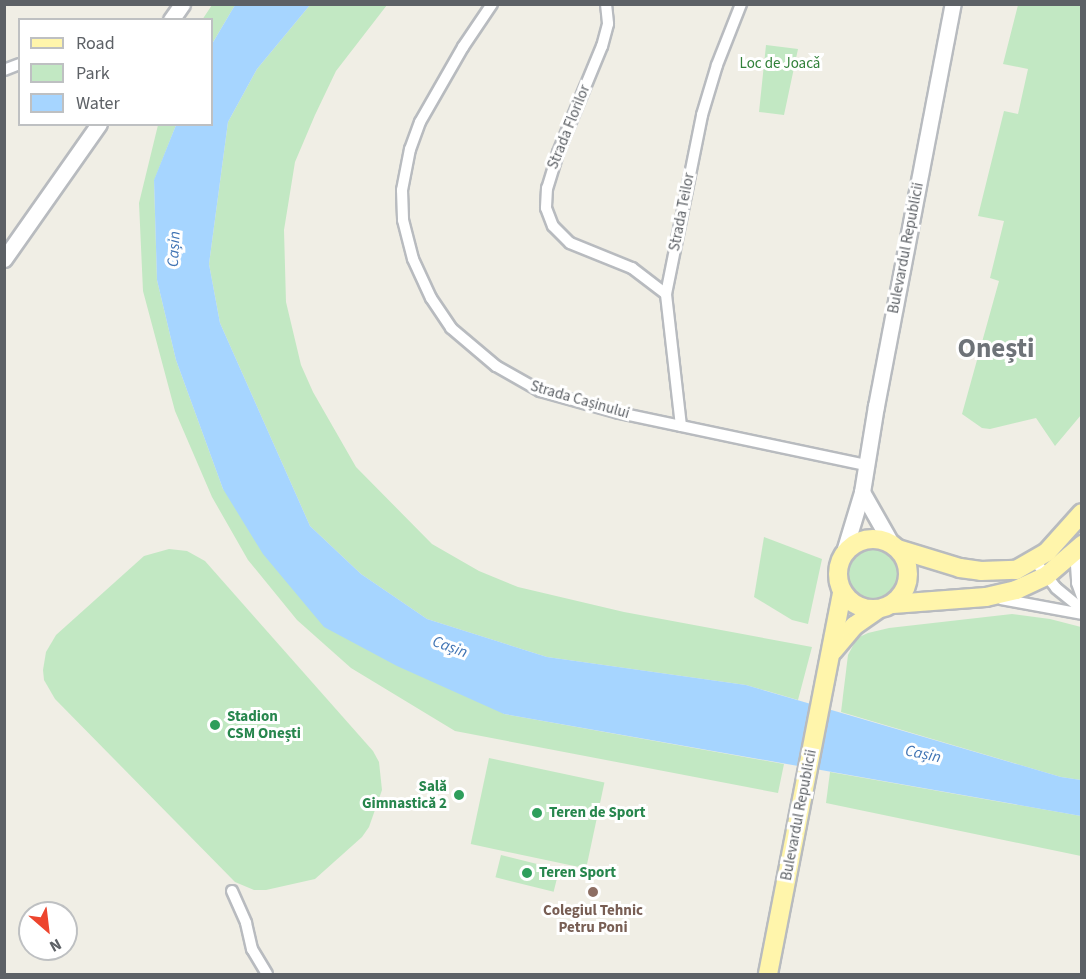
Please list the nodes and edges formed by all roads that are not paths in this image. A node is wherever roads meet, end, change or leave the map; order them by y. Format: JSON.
{"nodes":[{"id":1,"x":182,"y":4,"type":"edge"},
{"id":2,"x":492,"y":4,"type":"edge"},
{"id":3,"x":606,"y":4,"type":"edge"},
{"id":4,"x":741,"y":4,"type":"edge"},
{"id":5,"x":953,"y":4,"type":"edge"},
{"id":6,"x":172,"y":18,"type":"edge"},
{"id":7,"x":98,"y":126,"type":"edge"},
{"id":8,"x":4,"y":259,"type":"edge"},
{"id":9,"x":666,"y":294,"type":"junction"},
{"id":10,"x":681,"y":426,"type":"junction"},
{"id":11,"x":866,"y":465,"type":"junction"},
{"id":12,"x":862,"y":492,"type":"junction"},
{"id":13,"x":1082,"y":513,"type":"edge"},
{"id":14,"x":895,"y":546,"type":"junction"},
{"id":15,"x":1078,"y":548,"type":"edge"},
{"id":16,"x":843,"y":555,"type":"junction"},
{"id":17,"x":1040,"y":568,"type":"junction"},
{"id":18,"x":842,"y":592,"type":"junction"},
{"id":19,"x":986,"y":597,"type":"junction"},
{"id":20,"x":1082,"y":597,"type":"edge"},
{"id":21,"x":885,"y":607,"type":"junction"},
{"id":22,"x":1082,"y":611,"type":"edge"},
{"id":23,"x":830,"y":655,"type":"junction"},
{"id":24,"x":231,"y":891,"type":"dead end"},
{"id":25,"x":267,"y":975,"type":"edge"},
{"id":26,"x":768,"y":975,"type":"edge"}],
"edges":[{"from":1,"to":6,"type":"street"},
{"from":2,"to":10,"type":"street","name":"Strada Cașinului"},
{"from":3,"to":9,"type":"street","name":"Strada Florilor"},
{"from":4,"to":9,"type":"street","name":"Strada Teilor"},
{"from":5,"to":11,"type":"street","name":"Bulevardul Republicii"},
{"from":7,"to":8,"type":"street"},
{"from":9,"to":10,"type":"street","name":"Strada Teilor"},
{"from":10,"to":11,"type":"street","name":"Strada Cașinului"},
{"from":11,"to":12,"type":"street","name":"Bulevardul Republicii"},
{"from":12,"to":14,"type":"street"},
{"from":12,"to":16,"type":"street","name":"Bulevardul Republicii"},
{"from":13,"to":17,"type":"main road"},
{"from":14,"to":16,"type":"main road"},
{"from":14,"to":17,"type":"main road"},
{"from":14,"to":21,"type":"main road"},
{"from":15,"to":17,"type":"main road"},
{"from":15,"to":20,"type":"street"},
{"from":16,"to":18,"type":"main road"},
{"from":17,"to":19,"type":"main road"},
{"from":17,"to":22,"type":"street"},
{"from":18,"to":21,"type":"main road"},
{"from":18,"to":23,"type":"main road","name":"Bulevardul Republicii"},
{"from":19,"to":21,"type":"main road"},
{"from":19,"to":22,"type":"street"},
{"from":21,"to":23,"type":"main road","name":"Bulevardul Republicii"},
{"from":23,"to":26,"type":"main road","name":"Bulevardul Republicii"},
{"from":24,"to":25,"type":"street"}]}
